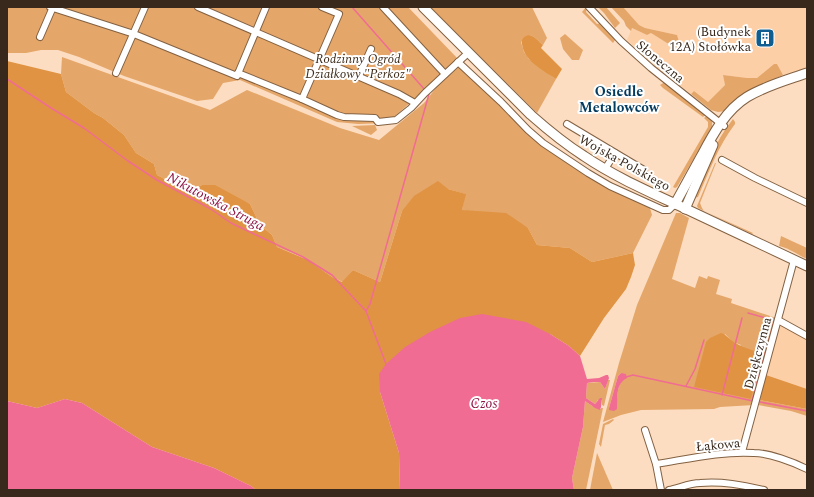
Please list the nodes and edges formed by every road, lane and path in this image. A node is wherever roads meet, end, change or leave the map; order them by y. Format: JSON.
{"nodes":[{"id":1,"x":52,"y":7,"type":"edge"},
{"id":2,"x":144,"y":7,"type":"edge"},
{"id":3,"x":198,"y":7,"type":"edge"},
{"id":4,"x":266,"y":7,"type":"edge"},
{"id":5,"x":322,"y":7,"type":"edge"},
{"id":6,"x":383,"y":7,"type":"edge"},
{"id":7,"x":423,"y":7,"type":"edge"},
{"id":8,"x":589,"y":7,"type":"edge"},
{"id":9,"x":256,"y":32,"type":"junction"},
{"id":10,"x":134,"y":34,"type":"junction"},
{"id":11,"x":40,"y":37,"type":"dead end"},
{"id":12,"x":371,"y":48,"type":"dead end"},
{"id":13,"x":468,"y":53,"type":"junction"},
{"id":14,"x":319,"y":59,"type":"junction"},
{"id":15,"x":458,"y":62,"type":"junction"},
{"id":16,"x":116,"y":73,"type":"dead end"},
{"id":17,"x":238,"y":73,"type":"junction"},
{"id":18,"x":807,"y":73,"type":"edge"},
{"id":19,"x":445,"y":74,"type":"junction"},
{"id":20,"x":359,"y":76,"type":"junction"},
{"id":21,"x":302,"y":99,"type":"junction"},
{"id":22,"x":416,"y":103,"type":"junction"},
{"id":23,"x":567,"y":124,"type":"dead end"},
{"id":24,"x":722,"y":125,"type":"junction"},
{"id":25,"x":615,"y":153,"type":"junction"},
{"id":26,"x":722,"y":160,"type":"dead end"},
{"id":27,"x":605,"y":169,"type":"junction"},
{"id":28,"x":644,"y":170,"type":"dead end"},
{"id":29,"x":807,"y":203,"type":"edge"},
{"id":30,"x":675,"y":204,"type":"junction"},
{"id":31,"x":685,"y":209,"type":"junction"},
{"id":32,"x":794,"y":260,"type":"junction"},
{"id":33,"x":807,"y":266,"type":"edge"},
{"id":34,"x":778,"y":320,"type":"junction"},
{"id":35,"x":807,"y":336,"type":"edge"},
{"id":36,"x":645,"y":430,"type":"dead end"},
{"id":37,"x":742,"y":452,"type":"junction"},
{"id":38,"x":656,"y":464,"type":"junction"},
{"id":39,"x":807,"y":469,"type":"edge"},
{"id":40,"x":661,"y":490,"type":"edge"},
{"id":41,"x":669,"y":490,"type":"edge"},
{"id":42,"x":764,"y":490,"type":"edge"}],
"edges":[{"from":1,"to":10,"type":"street"},
{"from":1,"to":11,"type":"street"},
{"from":2,"to":10,"type":"street"},
{"from":3,"to":9,"type":"street"},
{"from":4,"to":9,"type":"street"},
{"from":5,"to":14,"type":"street"},
{"from":6,"to":19,"type":"street"},
{"from":7,"to":13,"type":"street","name":"Wojska Polskiego"},
{"from":8,"to":24,"type":"street","name":"Słoneczna"},
{"from":9,"to":14,"type":"street"},
{"from":9,"to":17,"type":"street"},
{"from":10,"to":16,"type":"street"},
{"from":10,"to":17,"type":"street"},
{"from":12,"to":20,"type":"street"},
{"from":13,"to":15,"type":"street"},
{"from":13,"to":27,"type":"street","name":"Wojska Polskiego"},
{"from":14,"to":20,"type":"street"},
{"from":14,"to":21,"type":"street"},
{"from":15,"to":19,"type":"street"},
{"from":15,"to":30,"type":"street"},
{"from":17,"to":21,"type":"street"},
{"from":18,"to":24,"type":"street"},
{"from":19,"to":22,"type":"street"},
{"from":20,"to":22,"type":"street"},
{"from":21,"to":22,"type":"street"},
{"from":23,"to":25,"type":"street"},
{"from":24,"to":30,"type":"street"},
{"from":24,"to":31,"type":"street"},
{"from":25,"to":27,"type":"street"},
{"from":25,"to":28,"type":"street"},
{"from":26,"to":29,"type":"street"},
{"from":27,"to":30,"type":"street","name":"Wojska Polskiego"},
{"from":30,"to":31,"type":"street","name":"Wojska Polskiego"},
{"from":31,"to":32,"type":"street","name":"Wojska Polskiego"},
{"from":32,"to":33,"type":"street","name":"Wojska Polskiego"},
{"from":32,"to":34,"type":"street","name":"Dziękczynna"},
{"from":34,"to":35,"type":"street"},
{"from":34,"to":37,"type":"street","name":"Dziękczynna"},
{"from":36,"to":38,"type":"street"},
{"from":37,"to":38,"type":"street","name":"Łąkowa"},
{"from":37,"to":39,"type":"street","name":"Łąkowa"},
{"from":38,"to":40,"type":"street"},
{"from":41,"to":42,"type":"street"}]}
